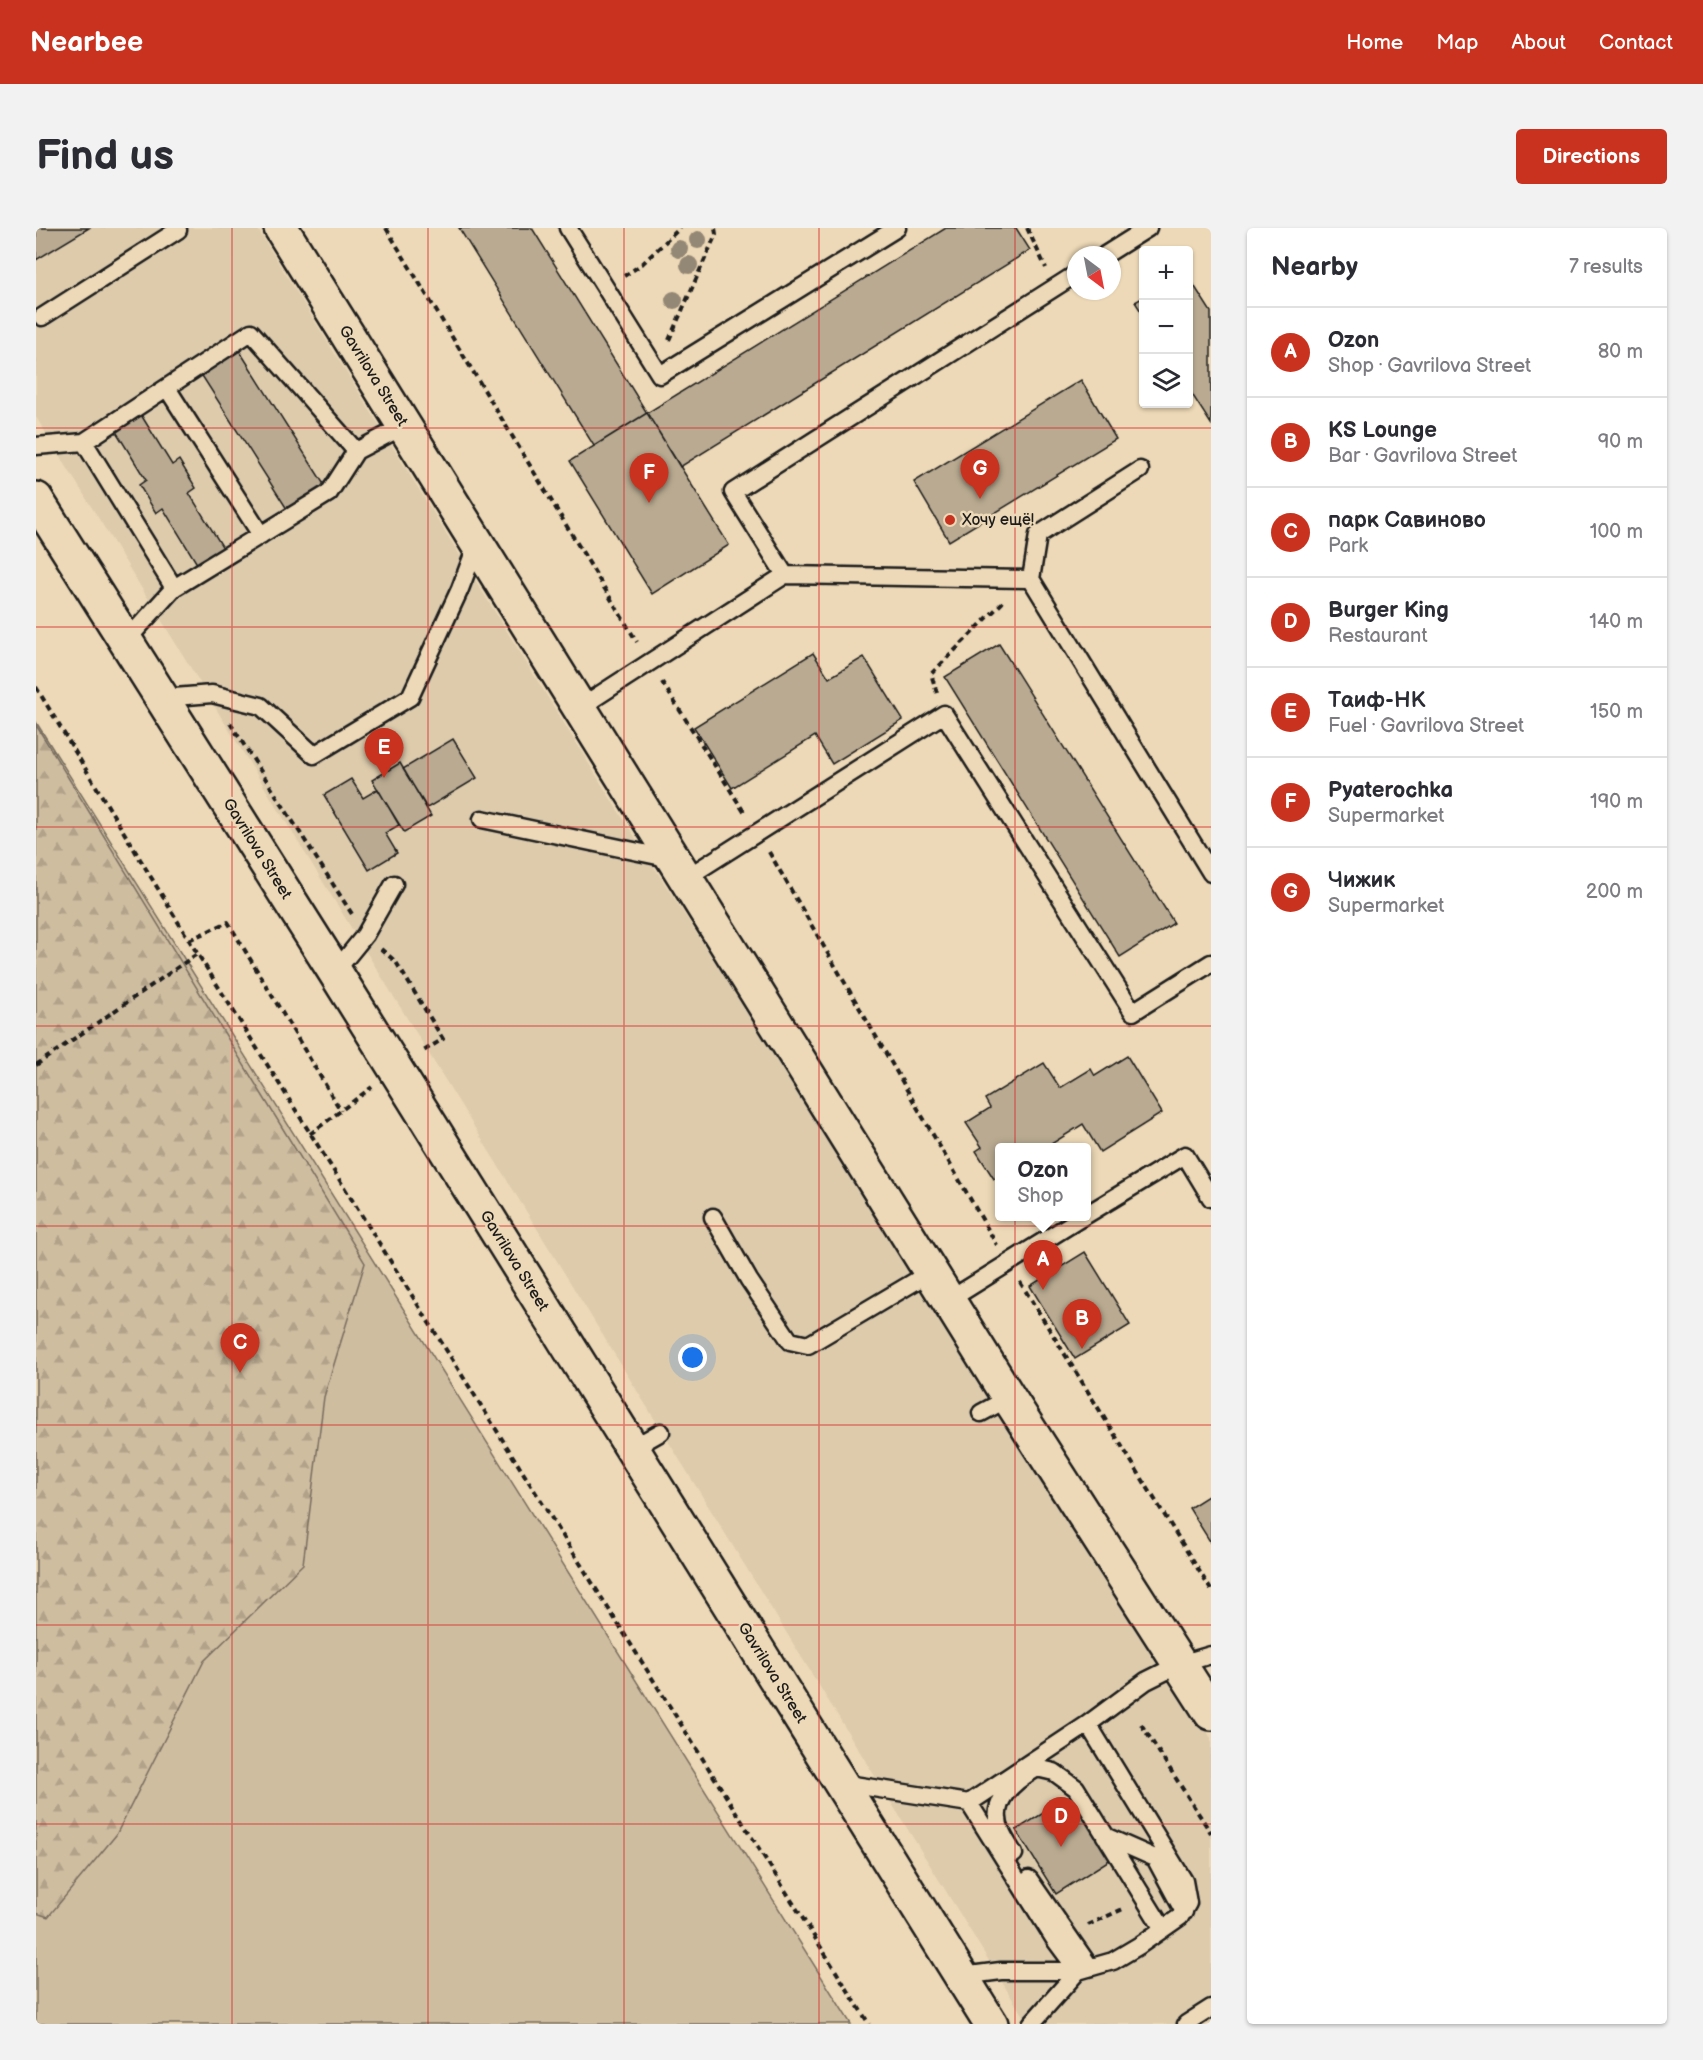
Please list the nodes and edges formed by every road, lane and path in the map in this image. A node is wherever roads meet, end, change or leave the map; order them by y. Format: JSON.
{"nodes":[{"id":1,"x":177,"y":228,"type":"edge"},
{"id":2,"x":281,"y":228,"type":"edge"},
{"id":3,"x":386,"y":228,"type":"edge"},
{"id":4,"x":568,"y":228,"type":"edge"},
{"id":5,"x":680,"y":228,"type":"edge"},
{"id":6,"x":716,"y":228,"type":"edge"},
{"id":7,"x":897,"y":228,"type":"edge"},
{"id":8,"x":1028,"y":228,"type":"edge"},
{"id":9,"x":1148,"y":228,"type":"edge"},
{"id":10,"x":1119,"y":246,"type":"edge"},
{"id":11,"x":1067,"y":279,"type":"edge"},
{"id":12,"x":1054,"y":287,"type":"junction"},
{"id":13,"x":606,"y":288,"type":"junction"},
{"id":14,"x":42,"y":317,"type":"dead end"},
{"id":15,"x":651,"y":361,"type":"junction"},
{"id":16,"x":167,"y":388,"type":"junction"},
{"id":17,"x":404,"y":426,"type":"junction"},
{"id":18,"x":84,"y":442,"type":"junction"},
{"id":19,"x":36,"y":446,"type":"edge"},
{"id":20,"x":356,"y":451,"type":"junction"},
{"id":21,"x":1140,"y":470,"type":"dead end"},
{"id":22,"x":36,"y":499,"type":"edge"},
{"id":23,"x":261,"y":535,"type":"junction"},
{"id":24,"x":477,"y":543,"type":"junction"},
{"id":25,"x":785,"y":575,"type":"junction"},
{"id":26,"x":1031,"y":579,"type":"junction"},
{"id":27,"x":174,"y":588,"type":"junction"},
{"id":28,"x":126,"y":641,"type":"junction"},
{"id":29,"x":650,"y":662,"type":"junction"},
{"id":30,"x":36,"y":687,"type":"edge"},
{"id":31,"x":212,"y":694,"type":"junction"},
{"id":32,"x":162,"y":698,"type":"junction"},
{"id":33,"x":579,"y":708,"type":"junction"},
{"id":34,"x":944,"y":714,"type":"junction"},
{"id":35,"x":482,"y":819,"type":"dead end"},
{"id":36,"x":758,"y":832,"type":"junction"},
{"id":37,"x":680,"y":868,"type":"junction"},
{"id":38,"x":1211,"y":873,"type":"edge"},
{"id":39,"x":394,"y":884,"type":"dead end"},
{"id":40,"x":365,"y":935,"type":"junction"},
{"id":41,"x":189,"y":940,"type":"junction"},
{"id":42,"x":197,"y":954,"type":"junction"},
{"id":43,"x":1211,"y":963,"type":"edge"},
{"id":44,"x":335,"y":972,"type":"junction"},
{"id":45,"x":422,"y":1052,"type":"dead end"},
{"id":46,"x":36,"y":1065,"type":"edge"},
{"id":47,"x":368,"y":1090,"type":"dead end"},
{"id":48,"x":341,"y":1111,"type":"junction"},
{"id":49,"x":310,"y":1134,"type":"junction"},
{"id":50,"x":1211,"y":1198,"type":"edge"},
{"id":51,"x":1091,"y":1212,"type":"edge"},
{"id":52,"x":713,"y":1217,"type":"dead end"},
{"id":53,"x":1077,"y":1221,"type":"edge"},
{"id":54,"x":1008,"y":1263,"type":"junction"},
{"id":55,"x":931,"y":1272,"type":"junction"},
{"id":56,"x":949,"y":1300,"type":"junction"},
{"id":57,"x":661,"y":1432,"type":"dead end"},
{"id":58,"x":631,"y":1449,"type":"junction"},
{"id":59,"x":1211,"y":1590,"type":"edge"},
{"id":60,"x":1211,"y":1655,"type":"edge"},
{"id":61,"x":1180,"y":1664,"type":"junction"},
{"id":62,"x":1211,"y":1713,"type":"edge"},
{"id":63,"x":1088,"y":1724,"type":"junction"},
{"id":64,"x":1141,"y":1724,"type":"dead end"},
{"id":65,"x":841,"y":1783,"type":"junction"},
{"id":66,"x":969,"y":1803,"type":"junction"},
{"id":67,"x":1211,"y":1833,"type":"edge"},
{"id":68,"x":1105,"y":1836,"type":"junction"},
{"id":69,"x":1184,"y":1912,"type":"junction"},
{"id":70,"x":1163,"y":1929,"type":"junction"},
{"id":71,"x":1084,"y":1969,"type":"junction"},
{"id":72,"x":962,"y":1976,"type":"junction"},
{"id":73,"x":1211,"y":2008,"type":"edge"},
{"id":74,"x":1192,"y":2022,"type":"edge"},
{"id":75,"x":868,"y":2024,"type":"edge"},
{"id":76,"x":991,"y":2024,"type":"edge"},
{"id":77,"x":1031,"y":2024,"type":"edge"}],
"edges":[{"from":1,"to":14,"type":"lane"},
{"from":2,"to":17,"type":"main road","name":"Gavrilova Street"},
{"from":3,"to":29,"type":"path"},
{"from":4,"to":13,"type":"lane"},
{"from":5,"to":13,"type":"path"},
{"from":6,"to":15,"type":"path"},
{"from":7,"to":15,"type":"lane"},
{"from":8,"to":12,"type":"path"},
{"from":9,"to":10,"type":"lane"},
{"from":11,"to":12,"type":"lane"},
{"from":12,"to":25,"type":"lane"},
{"from":13,"to":15,"type":"lane"},
{"from":16,"to":18,"type":"lane"},
{"from":16,"to":20,"type":"lane"},
{"from":16,"to":23,"type":"lane"},
{"from":17,"to":20,"type":"lane"},
{"from":17,"to":24,"type":"main road","name":"Gavrilova Street"},
{"from":18,"to":19,"type":"lane"},
{"from":18,"to":27,"type":"lane"},
{"from":20,"to":23,"type":"lane"},
{"from":21,"to":26,"type":"lane"},
{"from":22,"to":28,"type":"main road","name":"Gavrilova Street"},
{"from":23,"to":27,"type":"lane"},
{"from":24,"to":31,"type":"lane"},
{"from":24,"to":33,"type":"main road","name":"Gavrilova Street"},
{"from":25,"to":26,"type":"lane"},
{"from":25,"to":29,"type":"lane"},
{"from":26,"to":34,"type":"path"},
{"from":26,"to":38,"type":"lane"},
{"from":27,"to":28,"type":"lane"},
{"from":28,"to":32,"type":"main road","name":"Gavrilova Street"},
{"from":29,"to":33,"type":"lane"},
{"from":29,"to":36,"type":"path"},
{"from":30,"to":41,"type":"path"},
{"from":31,"to":32,"type":"lane"},
{"from":31,"to":40,"type":"path"},
{"from":32,"to":44,"type":"main road","name":"Gavrilova Street"},
{"from":33,"to":37,"type":"main road","name":"Gavrilova Street"},
{"from":34,"to":36,"type":"lane"},
{"from":34,"to":43,"type":"lane"},
{"from":35,"to":37,"type":"lane"},
{"from":36,"to":37,"type":"lane"},
{"from":36,"to":54,"type":"path"},
{"from":37,"to":55,"type":"main road","name":"Gavrilova Street"},
{"from":39,"to":40,"type":"lane"},
{"from":40,"to":44,"type":"lane"},
{"from":40,"to":45,"type":"path"},
{"from":41,"to":42,"type":"path"},
{"from":41,"to":48,"type":"path"},
{"from":42,"to":46,"type":"path"},
{"from":42,"to":49,"type":"path"},
{"from":44,"to":58,"type":"main road","name":"Gavrilova Street"},
{"from":47,"to":48,"type":"path"},
{"from":48,"to":49,"type":"path"},
{"from":49,"to":75,"type":"path"},
{"from":50,"to":51,"type":"lane"},
{"from":52,"to":55,"type":"lane"},
{"from":53,"to":54,"type":"lane"},
{"from":54,"to":56,"type":"lane"},
{"from":54,"to":59,"type":"path"},
{"from":55,"to":56,"type":"main road","name":"Gavrilova Street"},
{"from":56,"to":61,"type":"main road","name":"Gavrilova Street"},
{"from":57,"to":58,"type":"lane"},
{"from":58,"to":65,"type":"main road","name":"Gavrilova Street"},
{"from":60,"to":61,"type":"lane"},
{"from":61,"to":62,"type":"main road","name":"Gavrilova Street"},
{"from":61,"to":63,"type":"lane"},
{"from":63,"to":66,"type":"lane"},
{"from":63,"to":69,"type":"lane"},
{"from":64,"to":67,"type":"path"},
{"from":65,"to":66,"type":"lane"},
{"from":65,"to":72,"type":"main road","name":"Gavrilova Street"},
{"from":66,"to":71,"type":"lane"},
{"from":68,"to":69,"type":"lane"},
{"from":68,"to":70,"type":"lane"},
{"from":68,"to":71,"type":"lane"},
{"from":69,"to":70,"type":"lane"},
{"from":70,"to":71,"type":"lane"},
{"from":71,"to":72,"type":"lane"},
{"from":71,"to":77,"type":"lane"},
{"from":72,"to":76,"type":"main road","name":"Gavrilova Street"},
{"from":73,"to":74,"type":"lane"}]}
